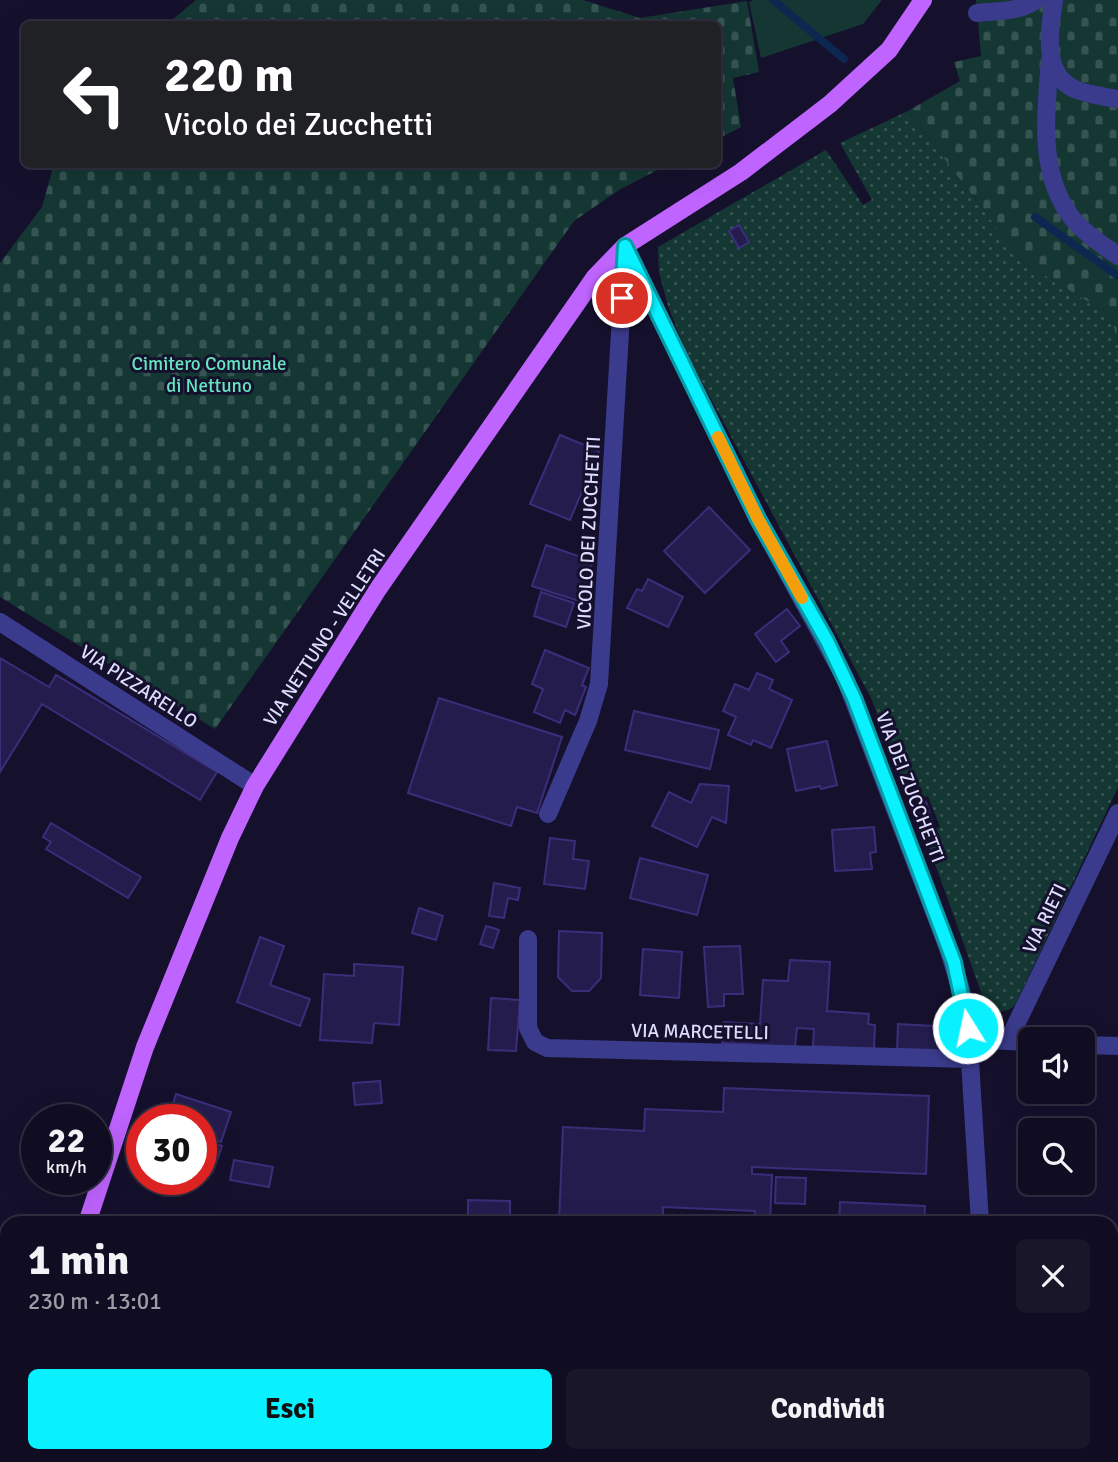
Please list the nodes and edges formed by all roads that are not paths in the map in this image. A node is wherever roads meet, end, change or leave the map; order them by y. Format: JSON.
{"nodes":[{"id":1,"x":923,"y":0,"type":"edge"},
{"id":2,"x":1036,"y":0,"type":"edge"},
{"id":3,"x":1054,"y":0,"type":"edge"},
{"id":4,"x":977,"y":13,"type":"dead end"},
{"id":5,"x":1050,"y":60,"type":"junction"},
{"id":6,"x":1118,"y":99,"type":"edge"},
{"id":7,"x":625,"y":246,"type":"junction"},
{"id":8,"x":1118,"y":256,"type":"edge"},
{"id":9,"x":0,"y":622,"type":"edge"},
{"id":10,"x":255,"y":786,"type":"junction"},
{"id":11,"x":1118,"y":813,"type":"edge"},
{"id":12,"x":548,"y":814,"type":"dead end"},
{"id":13,"x":528,"y":939,"type":"dead end"},
{"id":14,"x":969,"y":1039,"type":"junction"},
{"id":15,"x":1008,"y":1041,"type":"junction"},
{"id":16,"x":1018,"y":1041,"type":"edge"},
{"id":17,"x":1095,"y":1045,"type":"edge"},
{"id":18,"x":1118,"y":1046,"type":"edge"},
{"id":19,"x":971,"y":1059,"type":"junction"},
{"id":20,"x":89,"y":1216,"type":"edge"},
{"id":21,"x":980,"y":1216,"type":"edge"}],
"edges":[{"from":1,"to":7,"type":"main road","name":"VIA NETTUNO - VELLETRI"},
{"from":2,"to":4,"type":"street"},
{"from":3,"to":5,"type":"street"},
{"from":5,"to":6,"type":"street"},
{"from":5,"to":8,"type":"street"},
{"from":7,"to":10,"type":"main road","name":"VIA NETTUNO - VELLETRI"},
{"from":7,"to":12,"type":"street","name":"VICOLO DEI ZUCCHETTI"},
{"from":7,"to":14,"type":"street","name":"VIA DEI ZUCCHETTI"},
{"from":9,"to":10,"type":"street","name":"VIA PIZZARELLO"},
{"from":10,"to":20,"type":"main road","name":"VIA NETTUNO - VELLETRI"},
{"from":11,"to":15,"type":"street","name":"VIA RIETI"},
{"from":13,"to":19,"type":"street","name":"VIA MARCETELLI"},
{"from":14,"to":15,"type":"street"},
{"from":14,"to":19,"type":"street","name":"VIA DEI ZUCCHETTI"},
{"from":15,"to":16,"type":"street"},
{"from":17,"to":18,"type":"street"},
{"from":19,"to":21,"type":"street","name":"VIA DEI ZUCCHETTI"}]}
